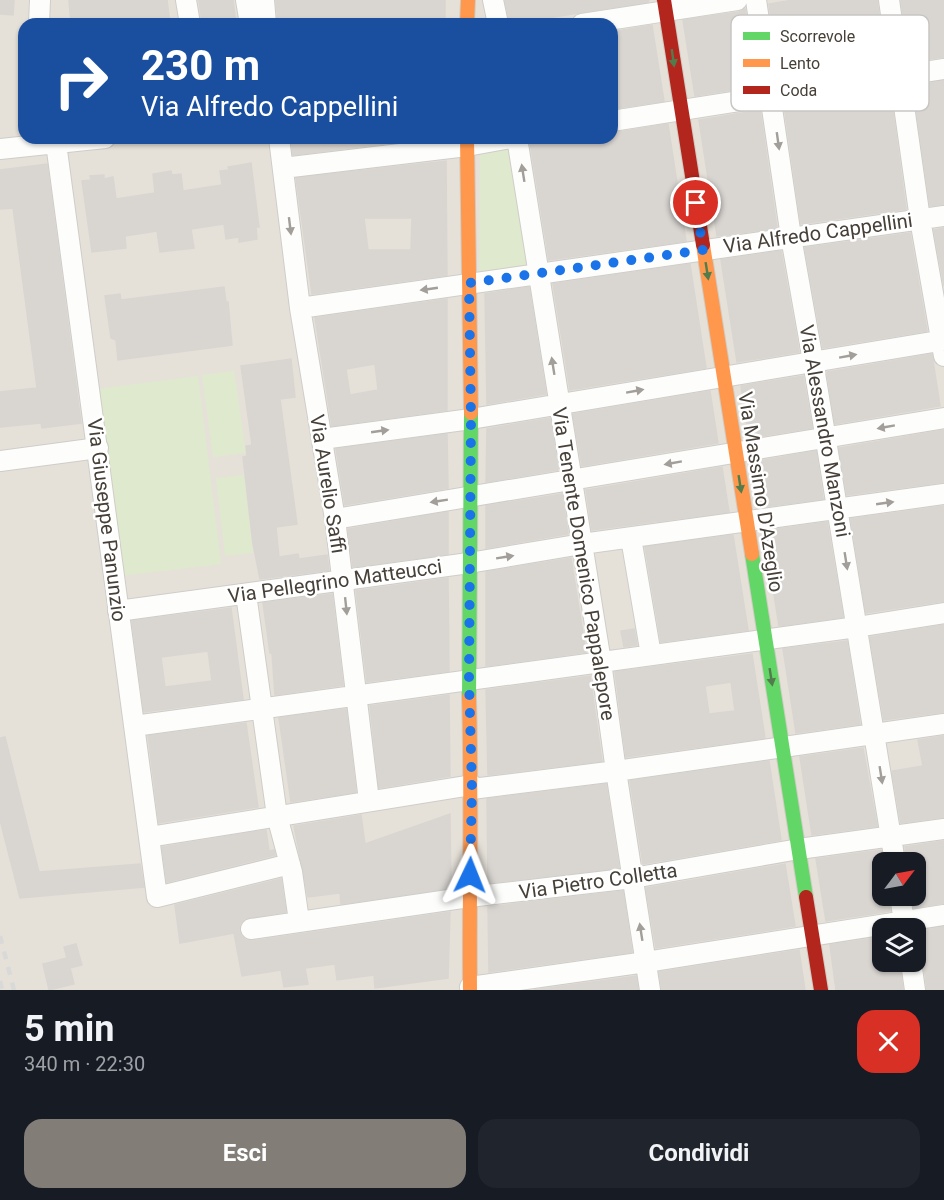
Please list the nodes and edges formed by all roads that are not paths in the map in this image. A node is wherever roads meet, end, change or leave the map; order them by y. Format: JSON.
{"nodes":[{"id":1,"x":40,"y":0,"type":"edge"},
{"id":2,"x":186,"y":0,"type":"edge"},
{"id":3,"x":246,"y":0,"type":"edge"},
{"id":4,"x":264,"y":0,"type":"edge"},
{"id":5,"x":468,"y":0,"type":"edge"},
{"id":6,"x":493,"y":0,"type":"edge"},
{"id":7,"x":737,"y":0,"type":"edge"},
{"id":8,"x":756,"y":0,"type":"edge"},
{"id":9,"x":889,"y":0,"type":"edge"},
{"id":10,"x":665,"y":5,"type":"edge"},
{"id":11,"x":758,"y":15,"type":"edge"},
{"id":12,"x":891,"y":15,"type":"edge"},
{"id":13,"x":39,"y":18,"type":"edge"},
{"id":14,"x":189,"y":18,"type":"edge"},
{"id":15,"x":249,"y":18,"type":"edge"},
{"id":16,"x":266,"y":18,"type":"edge"},
{"id":17,"x":467,"y":18,"type":"edge"},
{"id":18,"x":497,"y":18,"type":"edge"},
{"id":19,"x":608,"y":18,"type":"edge"},
{"id":20,"x":944,"y":69,"type":"edge"},
{"id":21,"x":929,"y":71,"type":"edge"},
{"id":22,"x":731,"y":102,"type":"edge"},
{"id":23,"x":680,"y":110,"type":"junction"},
{"id":24,"x":773,"y":111,"type":"edge"},
{"id":25,"x":905,"y":111,"type":"edge"},
{"id":26,"x":618,"y":120,"type":"edge"},
{"id":27,"x":22,"y":144,"type":"edge"},
{"id":28,"x":56,"y":144,"type":"edge"},
{"id":29,"x":271,"y":144,"type":"edge"},
{"id":30,"x":280,"y":144,"type":"edge"},
{"id":31,"x":453,"y":144,"type":"edge"},
{"id":32,"x":467,"y":144,"type":"edge"},
{"id":33,"x":518,"y":144,"type":"edge"},
{"id":34,"x":0,"y":149,"type":"edge"},
{"id":35,"x":283,"y":168,"type":"junction"},
{"id":36,"x":944,"y":216,"type":"edge"},
{"id":37,"x":920,"y":219,"type":"junction"},
{"id":38,"x":791,"y":237,"type":"junction"},
{"id":39,"x":703,"y":250,"type":"junction"},
{"id":40,"x":538,"y":274,"type":"junction"},
{"id":41,"x":469,"y":283,"type":"junction"},
{"id":42,"x":300,"y":308,"type":"junction"},
{"id":43,"x":943,"y":345,"type":"edge"},
{"id":44,"x":813,"y":361,"type":"junction"},
{"id":45,"x":723,"y":376,"type":"junction"},
{"id":46,"x":559,"y":404,"type":"junction"},
{"id":47,"x":944,"y":418,"type":"edge"},
{"id":48,"x":471,"y":419,"type":"junction"},
{"id":49,"x":826,"y":438,"type":"junction"},
{"id":50,"x":322,"y":439,"type":"junction"},
{"id":51,"x":98,"y":448,"type":"junction"},
{"id":52,"x":735,"y":453,"type":"junction"},
{"id":53,"x":0,"y":461,"type":"edge"},
{"id":54,"x":571,"y":480,"type":"junction"},
{"id":55,"x":944,"y":494,"type":"edge"},
{"id":56,"x":471,"y":496,"type":"junction"},
{"id":57,"x":838,"y":509,"type":"junction"},
{"id":58,"x":335,"y":519,"type":"junction"},
{"id":59,"x":746,"y":521,"type":"junction"},
{"id":60,"x":631,"y":538,"type":"junction"},
{"id":61,"x":582,"y":544,"type":"junction"},
{"id":62,"x":469,"y":563,"type":"junction"},
{"id":63,"x":343,"y":580,"type":"junction"},
{"id":64,"x":246,"y":594,"type":"junction"},
{"id":65,"x":118,"y":611,"type":"junction"},
{"id":66,"x":944,"y":613,"type":"edge"},
{"id":67,"x":857,"y":627,"type":"junction"},
{"id":68,"x":765,"y":639,"type":"junction"},
{"id":69,"x":651,"y":655,"type":"junction"},
{"id":70,"x":601,"y":662,"type":"junction"},
{"id":71,"x":469,"y":680,"type":"junction"},
{"id":72,"x":356,"y":694,"type":"junction"},
{"id":73,"x":262,"y":708,"type":"junction"},
{"id":74,"x":944,"y":724,"type":"edge"},
{"id":75,"x":134,"y":726,"type":"junction"},
{"id":76,"x":874,"y":733,"type":"junction"},
{"id":77,"x":782,"y":746,"type":"junction"},
{"id":78,"x":616,"y":771,"type":"junction"},
{"id":79,"x":472,"y":787,"type":"junction"},
{"id":80,"x":369,"y":801,"type":"junction"},
{"id":81,"x":277,"y":816,"type":"junction"},
{"id":82,"x":944,"y":829,"type":"edge"},
{"id":83,"x":149,"y":837,"type":"junction"},
{"id":84,"x":891,"y":837,"type":"junction"},
{"id":85,"x":799,"y":849,"type":"junction"},
{"id":86,"x":893,"y":852,"type":"edge"},
{"id":87,"x":290,"y":864,"type":"junction"},
{"id":88,"x":633,"y":878,"type":"junction"},
{"id":89,"x":469,"y":897,"type":"junction"},
{"id":90,"x":944,"y":915,"type":"edge"},
{"id":91,"x":926,"y":919,"type":"edge"},
{"id":92,"x":299,"y":921,"type":"junction"},
{"id":93,"x":872,"y":928,"type":"edge"},
{"id":94,"x":251,"y":929,"type":"dead end"},
{"id":95,"x":812,"y":934,"type":"junction"},
{"id":96,"x":645,"y":962,"type":"junction"},
{"id":97,"x":912,"y":972,"type":"edge"},
{"id":98,"x":470,"y":988,"type":"edge"},
{"id":99,"x":650,"y":990,"type":"edge"},
{"id":100,"x":821,"y":990,"type":"edge"},
{"id":101,"x":915,"y":990,"type":"edge"}],
"edges":[{"from":1,"to":13,"type":"street"},
{"from":2,"to":14,"type":"street"},
{"from":3,"to":15,"type":"street"},
{"from":4,"to":16,"type":"street"},
{"from":5,"to":17,"type":"street"},
{"from":6,"to":18,"type":"street"},
{"from":7,"to":10,"type":"street"},
{"from":8,"to":11,"type":"street","name":"Via Alessandro Manzoni"},
{"from":9,"to":12,"type":"street"},
{"from":10,"to":19,"type":"street"},
{"from":10,"to":23,"type":"street","name":"Via Massimo D'Azeglio","one_way":true},
{"from":20,"to":21,"type":"street"},
{"from":22,"to":23,"type":"street"},
{"from":23,"to":26,"type":"street"},
{"from":23,"to":39,"type":"street","name":"Via Massimo D'Azeglio"},
{"from":24,"to":38,"type":"street","name":"Via Alessandro Manzoni","one_way":true},
{"from":25,"to":37,"type":"street"},
{"from":27,"to":34,"type":"street"},
{"from":28,"to":51,"type":"street","name":"Via Giuseppe Panunzio"},
{"from":29,"to":35,"type":"street","name":"Via Aurelio Saffi"},
{"from":30,"to":35,"type":"street","name":"Via Aurelio Saffi"},
{"from":31,"to":35,"type":"street"},
{"from":32,"to":41,"type":"street"},
{"from":40,"to":33,"type":"street","name":"Via Tenente Domenico Pappalepore","one_way":true},
{"from":35,"to":42,"type":"street","name":"Via Aurelio Saffi","one_way":true},
{"from":36,"to":37,"type":"street","name":"Via Alfredo Cappellini"},
{"from":37,"to":38,"type":"street","name":"Via Alfredo Cappellini"},
{"from":37,"to":43,"type":"street"},
{"from":38,"to":39,"type":"street","name":"Via Alfredo Cappellini"},
{"from":38,"to":44,"type":"street","name":"Via Alessandro Manzoni"},
{"from":39,"to":40,"type":"street","name":"Via Alfredo Cappellini"},
{"from":39,"to":45,"type":"street","name":"Via Massimo D'Azeglio","one_way":true},
{"from":40,"to":41,"type":"street","name":"Via Alfredo Cappellini"},
{"from":46,"to":40,"type":"street","name":"Via Tenente Domenico Pappalepore","one_way":true},
{"from":41,"to":42,"type":"street","name":"Via Alfredo Cappellini","one_way":true},
{"from":41,"to":48,"type":"street"},
{"from":42,"to":50,"type":"street","name":"Via Aurelio Saffi"},
{"from":44,"to":43,"type":"street","one_way":true},
{"from":44,"to":45,"type":"street"},
{"from":44,"to":49,"type":"street","name":"Via Alessandro Manzoni"},
{"from":46,"to":45,"type":"street","one_way":true},
{"from":45,"to":52,"type":"street","name":"Via Massimo D'Azeglio"},
{"from":46,"to":48,"type":"street"},
{"from":46,"to":54,"type":"street","name":"Via Tenente Domenico Pappalepore"},
{"from":47,"to":49,"type":"street","one_way":true},
{"from":50,"to":48,"type":"street","one_way":true},
{"from":48,"to":56,"type":"street"},
{"from":49,"to":52,"type":"street"},
{"from":49,"to":57,"type":"street","name":"Via Alessandro Manzoni"},
{"from":50,"to":58,"type":"street","name":"Via Aurelio Saffi"},
{"from":51,"to":53,"type":"street"},
{"from":51,"to":65,"type":"street","name":"Via Giuseppe Panunzio"},
{"from":52,"to":54,"type":"street","one_way":true},
{"from":52,"to":59,"type":"street","name":"Via Massimo D'Azeglio","one_way":true},
{"from":54,"to":56,"type":"street"},
{"from":54,"to":61,"type":"street","name":"Via Tenente Domenico Pappalepore"},
{"from":57,"to":55,"type":"street","name":"Via Pellegrino Matteucci","one_way":true},
{"from":56,"to":58,"type":"street","one_way":true},
{"from":56,"to":62,"type":"street"},
{"from":57,"to":59,"type":"street","name":"Via Pellegrino Matteucci"},
{"from":57,"to":67,"type":"street","name":"Via Alessandro Manzoni","one_way":true},
{"from":58,"to":63,"type":"street","name":"Via Aurelio Saffi"},
{"from":59,"to":60,"type":"street","name":"Via Pellegrino Matteucci"},
{"from":59,"to":68,"type":"street","name":"Via Massimo D'Azeglio"},
{"from":60,"to":61,"type":"street","name":"Via Pellegrino Matteucci"},
{"from":60,"to":69,"type":"street"},
{"from":62,"to":61,"type":"street","name":"Via Pellegrino Matteucci","one_way":true},
{"from":61,"to":70,"type":"street","name":"Via Tenente Domenico Pappalepore"},
{"from":62,"to":63,"type":"street","name":"Via Pellegrino Matteucci"},
{"from":62,"to":71,"type":"street"},
{"from":63,"to":64,"type":"street","name":"Via Pellegrino Matteucci"},
{"from":63,"to":72,"type":"street","name":"Via Aurelio Saffi","one_way":true},
{"from":64,"to":65,"type":"street","name":"Via Pellegrino Matteucci"},
{"from":64,"to":73,"type":"street"},
{"from":65,"to":75,"type":"street","name":"Via Giuseppe Panunzio"},
{"from":66,"to":67,"type":"street"},
{"from":67,"to":68,"type":"street"},
{"from":67,"to":76,"type":"street","name":"Via Alessandro Manzoni"},
{"from":68,"to":69,"type":"street"},
{"from":68,"to":77,"type":"street","name":"Via Massimo D'Azeglio","one_way":true},
{"from":69,"to":70,"type":"street"},
{"from":70,"to":71,"type":"street"},
{"from":70,"to":78,"type":"street","name":"Via Tenente Domenico Pappalepore"},
{"from":71,"to":72,"type":"street"},
{"from":71,"to":79,"type":"street"},
{"from":72,"to":73,"type":"street"},
{"from":72,"to":80,"type":"street","name":"Via Aurelio Saffi"},
{"from":73,"to":75,"type":"street"},
{"from":73,"to":81,"type":"street"},
{"from":74,"to":76,"type":"street"},
{"from":75,"to":83,"type":"street","name":"Via Giuseppe Panunzio"},
{"from":76,"to":77,"type":"street"},
{"from":76,"to":84,"type":"street","name":"Via Alessandro Manzoni","one_way":true},
{"from":77,"to":78,"type":"street"},
{"from":77,"to":85,"type":"street","name":"Via Massimo D'Azeglio"},
{"from":78,"to":79,"type":"street"},
{"from":78,"to":88,"type":"street","name":"Via Tenente Domenico Pappalepore"},
{"from":79,"to":80,"type":"street"},
{"from":79,"to":89,"type":"street"},
{"from":80,"to":81,"type":"street"},
{"from":81,"to":83,"type":"street"},
{"from":81,"to":87,"type":"street"},
{"from":82,"to":84,"type":"street","name":"Via Pietro Colletta"},
{"from":83,"to":87,"type":"street","name":"Via Giuseppe Panunzio"},
{"from":84,"to":85,"type":"street","name":"Via Pietro Colletta"},
{"from":84,"to":86,"type":"street","name":"Via Alessandro Manzoni"},
{"from":85,"to":88,"type":"street","name":"Via Pietro Colletta"},
{"from":85,"to":95,"type":"street","name":"Via Massimo D'Azeglio"},
{"from":87,"to":92,"type":"street"},
{"from":88,"to":89,"type":"street","name":"Via Pietro Colletta"},
{"from":96,"to":88,"type":"street","name":"Via Tenente Domenico Pappalepore","one_way":true},
{"from":89,"to":92,"type":"street","name":"Via Pietro Colletta"},
{"from":89,"to":98,"type":"street"},
{"from":90,"to":91,"type":"street"},
{"from":92,"to":94,"type":"street","name":"Via Pietro Colletta"},
{"from":93,"to":95,"type":"street"},
{"from":95,"to":96,"type":"street"},
{"from":95,"to":100,"type":"street","name":"Via Massimo D'Azeglio"},
{"from":96,"to":98,"type":"street"},
{"from":96,"to":99,"type":"street","name":"Via Tenente Domenico Pappalepore"},
{"from":97,"to":101,"type":"street"}]}
